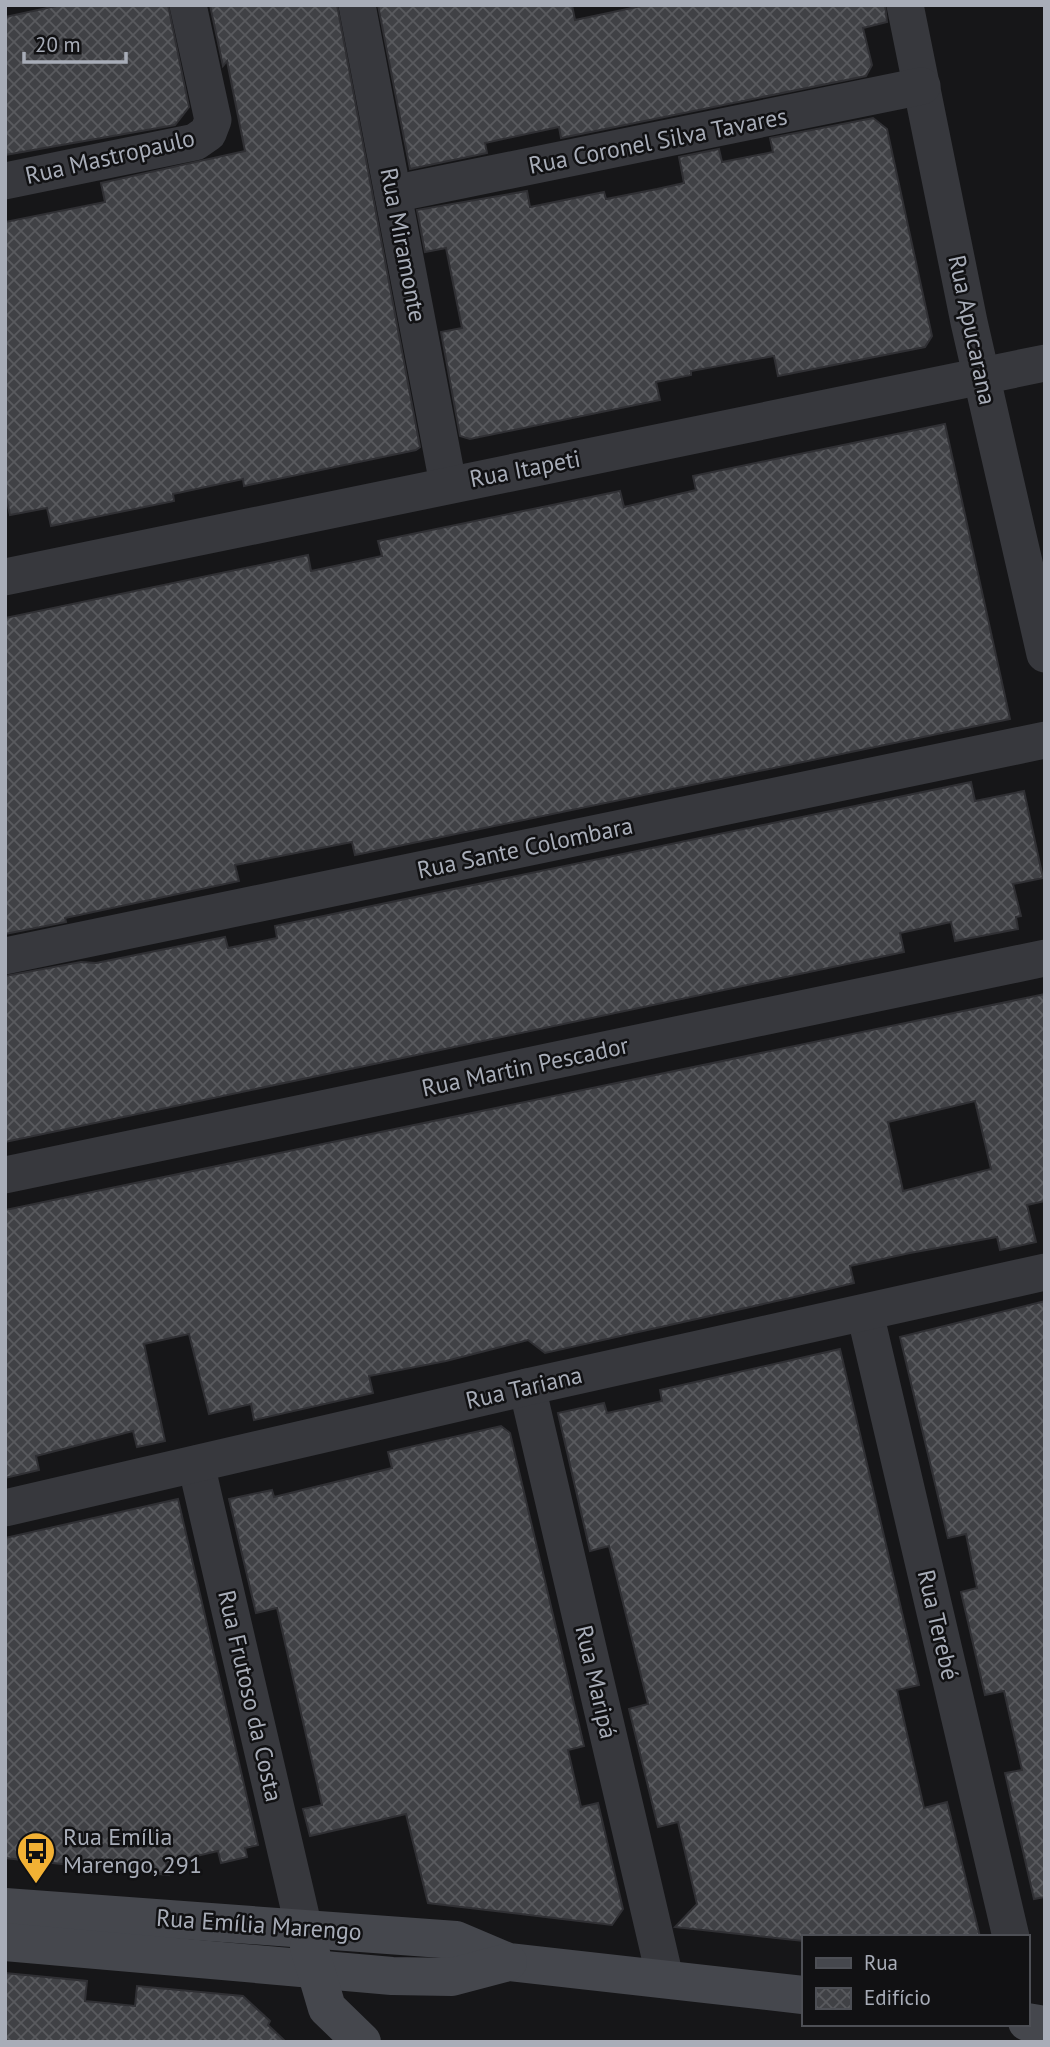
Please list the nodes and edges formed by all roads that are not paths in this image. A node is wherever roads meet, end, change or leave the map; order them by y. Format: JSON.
{"nodes":[{"id":1,"x":188,"y":5,"type":"edge"},
{"id":2,"x":357,"y":5,"type":"edge"},
{"id":3,"x":905,"y":5,"type":"edge"},
{"id":4,"x":922,"y":86,"type":"junction"},
{"id":5,"x":5,"y":181,"type":"edge"},
{"id":6,"x":393,"y":194,"type":"junction"},
{"id":7,"x":1045,"y":363,"type":"edge"},
{"id":8,"x":982,"y":377,"type":"junction"},
{"id":9,"x":448,"y":484,"type":"junction"},
{"id":10,"x":5,"y":577,"type":"edge"},
{"id":11,"x":1045,"y":654,"type":"edge"},
{"id":12,"x":1045,"y":740,"type":"edge"},
{"id":13,"x":5,"y":956,"type":"edge"},
{"id":14,"x":1045,"y":958,"type":"edge"},
{"id":15,"x":5,"y":1175,"type":"edge"},
{"id":16,"x":1045,"y":1272,"type":"edge"},
{"id":17,"x":864,"y":1313,"type":"junction"},
{"id":18,"x":527,"y":1387,"type":"junction"},
{"id":19,"x":196,"y":1464,"type":"junction"},
{"id":20,"x":5,"y":1508,"type":"edge"},
{"id":21,"x":5,"y":1907,"type":"edge"},
{"id":22,"x":304,"y":1929,"type":"junction"},
{"id":23,"x":1011,"y":1935,"type":"edge"},
{"id":24,"x":5,"y":1942,"type":"edge"},
{"id":25,"x":508,"y":1962,"type":"junction"},
{"id":26,"x":315,"y":1970,"type":"junction"},
{"id":27,"x":664,"y":1978,"type":"junction"},
{"id":28,"x":802,"y":1995,"type":"edge"},
{"id":29,"x":362,"y":2042,"type":"edge"}],
"edges":[{"from":1,"to":5,"type":"street","name":"Rua Mastropaulo"},
{"from":2,"to":6,"type":"street","name":"Rua Miramonte"},
{"from":3,"to":4,"type":"street","name":"Rua Apucarana"},
{"from":4,"to":6,"type":"street","name":"Rua Coronel Silva Tavares"},
{"from":4,"to":8,"type":"street","name":"Rua Apucarana"},
{"from":6,"to":9,"type":"street","name":"Rua Miramonte"},
{"from":7,"to":8,"type":"street","name":"Rua Itapeti"},
{"from":8,"to":9,"type":"street","name":"Rua Itapeti"},
{"from":8,"to":11,"type":"street","name":"Rua Apucarana"},
{"from":9,"to":10,"type":"street","name":"Rua Itapeti"},
{"from":12,"to":13,"type":"street","name":"Rua Sante Colombara"},
{"from":14,"to":15,"type":"street","name":"Rua Martin Pescador"},
{"from":16,"to":17,"type":"street","name":"Rua Tariana"},
{"from":17,"to":18,"type":"street","name":"Rua Tariana"},
{"from":17,"to":23,"type":"street","name":"Rua Terebé"},
{"from":18,"to":19,"type":"street","name":"Rua Tariana"},
{"from":18,"to":27,"type":"street","name":"Rua Maripá"},
{"from":19,"to":20,"type":"street","name":"Rua Tariana"},
{"from":19,"to":22,"type":"street","name":"Rua Frutoso da Costa"},
{"from":21,"to":22,"type":"main road","name":"Rua Emília Marengo"},
{"from":22,"to":25,"type":"main road","name":"Rua Emília Marengo"},
{"from":22,"to":26,"type":"main road"},
{"from":24,"to":26,"type":"main road","name":"Rua Emília Marengo"},
{"from":25,"to":26,"type":"main road","name":"Rua Emília Marengo"},
{"from":25,"to":27,"type":"main road","name":"Rua Emília Marengo"},
{"from":26,"to":29,"type":"main road"},
{"from":27,"to":28,"type":"main road","name":"Rua Emília Marengo"}]}
